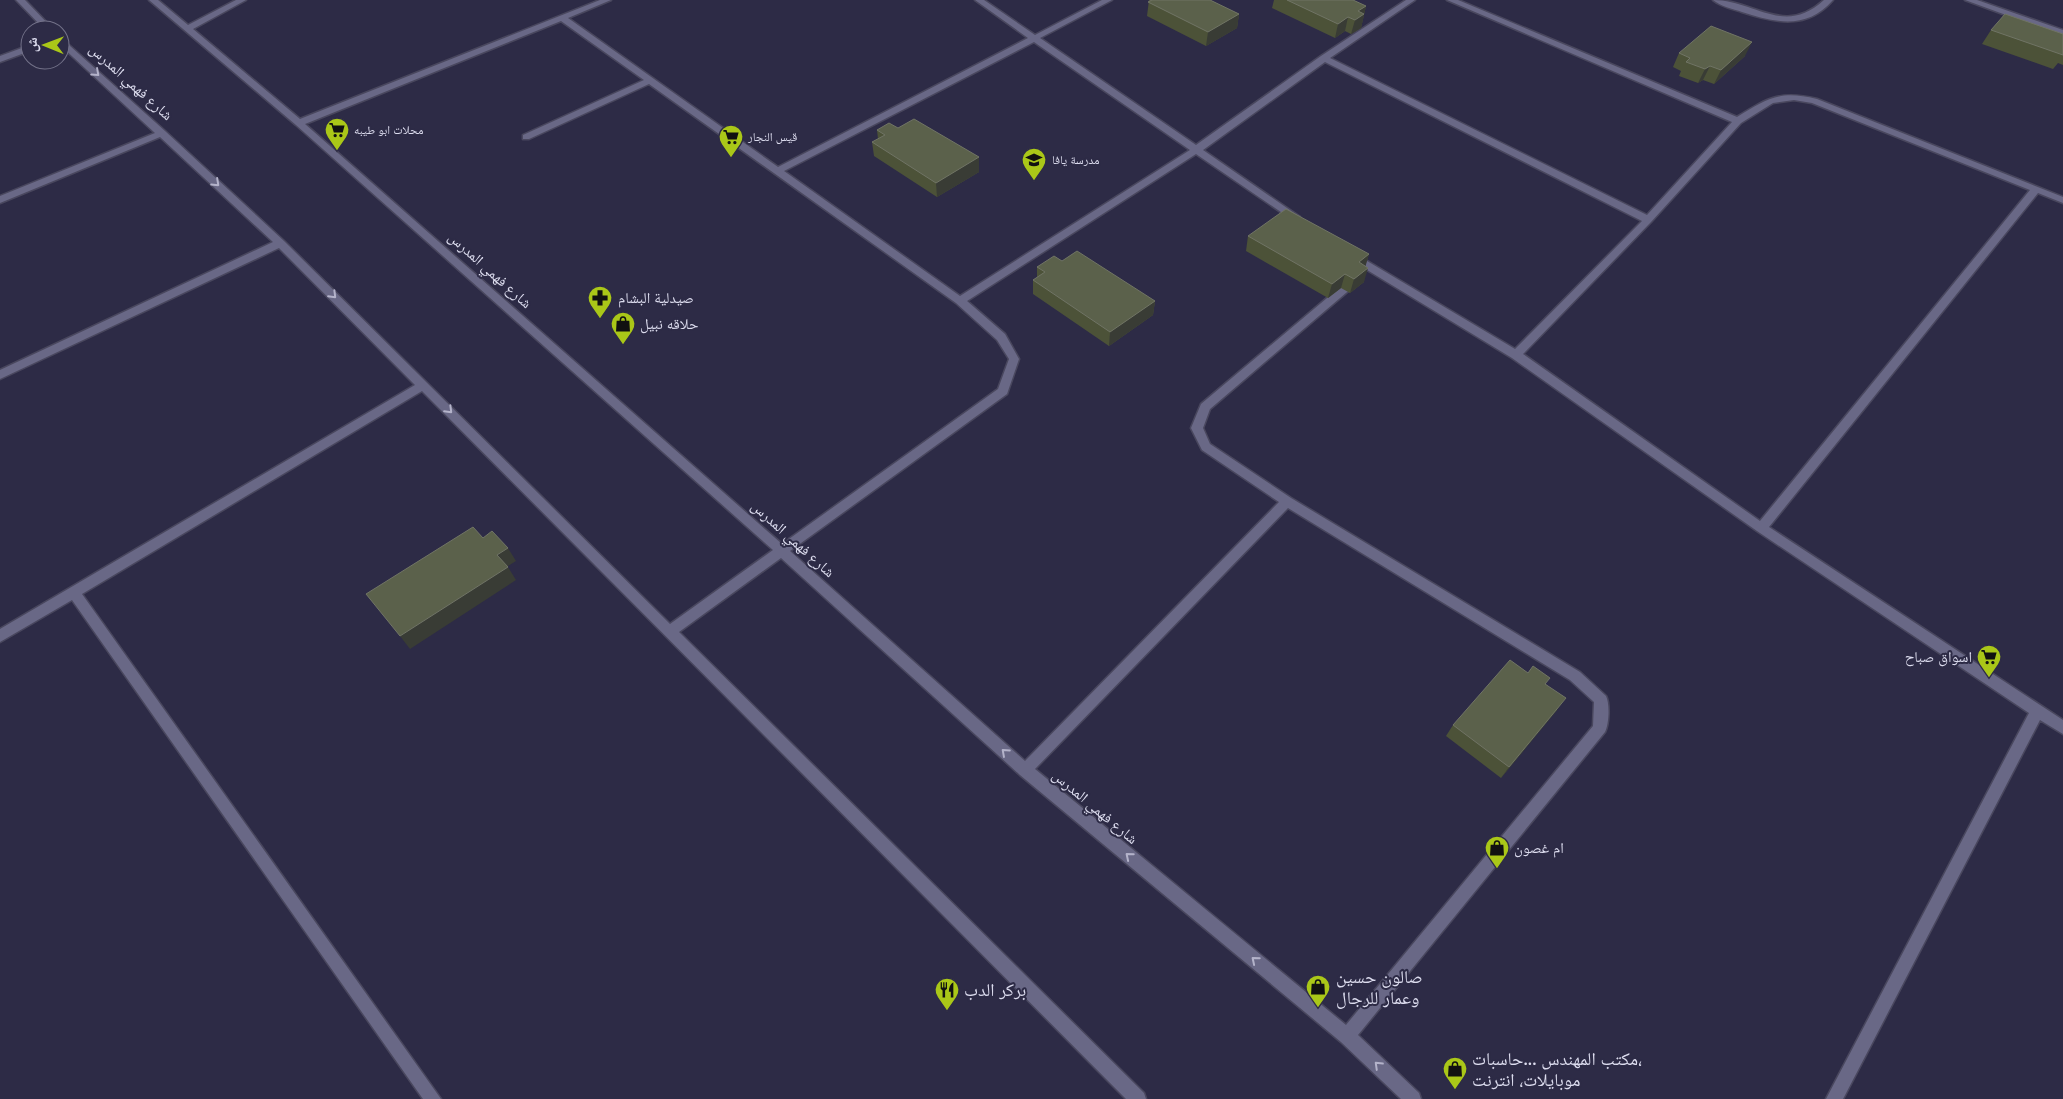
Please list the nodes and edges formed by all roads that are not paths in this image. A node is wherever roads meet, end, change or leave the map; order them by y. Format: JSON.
{"nodes":[{"id":1,"x":20,"y":0,"type":"edge"},
{"id":2,"x":153,"y":0,"type":"edge"},
{"id":3,"x":242,"y":0,"type":"edge"},
{"id":4,"x":606,"y":0,"type":"edge"},
{"id":5,"x":979,"y":0,"type":"edge"},
{"id":6,"x":1108,"y":0,"type":"edge"},
{"id":7,"x":1410,"y":0,"type":"edge"},
{"id":8,"x":1451,"y":0,"type":"edge"},
{"id":9,"x":1717,"y":0,"type":"edge"},
{"id":10,"x":1828,"y":0,"type":"edge"},
{"id":11,"x":1969,"y":0,"type":"edge"},
{"id":12,"x":562,"y":18,"type":"junction"},
{"id":13,"x":40,"y":20,"type":"edge"},
{"id":14,"x":187,"y":29,"type":"junction"},
{"id":15,"x":2063,"y":33,"type":"edge"},
{"id":16,"x":1036,"y":38,"type":"junction"},
{"id":17,"x":70,"y":49,"type":"edge"},
{"id":18,"x":20,"y":52,"type":"edge"},
{"id":19,"x":1324,"y":58,"type":"junction"},
{"id":20,"x":0,"y":59,"type":"edge"},
{"id":21,"x":649,"y":81,"type":"junction"},
{"id":22,"x":1738,"y":121,"type":"junction"},
{"id":23,"x":299,"y":123,"type":"junction"},
{"id":24,"x":162,"y":132,"type":"junction"},
{"id":25,"x":526,"y":137,"type":"dead end"},
{"id":26,"x":1196,"y":150,"type":"junction"},
{"id":27,"x":776,"y":172,"type":"junction"},
{"id":28,"x":2036,"y":189,"type":"junction"},
{"id":29,"x":0,"y":200,"type":"edge"},
{"id":30,"x":2063,"y":200,"type":"edge"},
{"id":31,"x":1648,"y":220,"type":"junction"},
{"id":32,"x":1303,"y":223,"type":"edge"},
{"id":33,"x":280,"y":243,"type":"junction"},
{"id":34,"x":1344,"y":251,"type":"edge"},
{"id":35,"x":1369,"y":268,"type":"junction"},
{"id":36,"x":960,"y":300,"type":"junction"},
{"id":37,"x":1516,"y":355,"type":"junction"},
{"id":38,"x":0,"y":375,"type":"edge"},
{"id":39,"x":424,"y":385,"type":"junction"},
{"id":40,"x":1287,"y":501,"type":"junction"},
{"id":41,"x":1761,"y":528,"type":"junction"},
{"id":42,"x":781,"y":550,"type":"junction"},
{"id":43,"x":74,"y":593,"type":"junction"},
{"id":44,"x":670,"y":631,"type":"junction"},
{"id":45,"x":0,"y":636,"type":"edge"},
{"id":46,"x":2037,"y":712,"type":"junction"},
{"id":47,"x":2063,"y":728,"type":"edge"},
{"id":48,"x":1026,"y":770,"type":"junction"},
{"id":49,"x":1347,"y":1036,"type":"junction"},
{"id":50,"x":433,"y":1099,"type":"edge"},
{"id":51,"x":1137,"y":1099,"type":"edge"},
{"id":52,"x":1413,"y":1099,"type":"edge"},
{"id":53,"x":1834,"y":1099,"type":"edge"}],
"edges":[{"from":1,"to":13,"type":"street"},
{"from":2,"to":14,"type":"street","name":"شارع فهمي المدرس"},
{"from":3,"to":14,"type":"street"},
{"from":4,"to":12,"type":"street"},
{"from":5,"to":16,"type":"street"},
{"from":6,"to":16,"type":"street"},
{"from":7,"to":19,"type":"street"},
{"from":8,"to":22,"type":"street"},
{"from":9,"to":10,"type":"street"},
{"from":11,"to":15,"type":"street"},
{"from":12,"to":21,"type":"street"},
{"from":12,"to":23,"type":"street"},
{"from":14,"to":23,"type":"street","name":"شارع فهمي المدرس"},
{"from":16,"to":26,"type":"street"},
{"from":16,"to":27,"type":"street"},
{"from":17,"to":24,"type":"street","name":"شارع فهمي المدرس","one_way":true},
{"from":18,"to":20,"type":"street"},
{"from":19,"to":26,"type":"street"},
{"from":19,"to":31,"type":"street"},
{"from":21,"to":25,"type":"street"},
{"from":21,"to":27,"type":"street"},
{"from":22,"to":28,"type":"street"},
{"from":22,"to":31,"type":"street"},
{"from":23,"to":42,"type":"street","name":"شارع فهمي المدرس"},
{"from":24,"to":29,"type":"street"},
{"from":24,"to":33,"type":"street","name":"شارع فهمي المدرس","one_way":true},
{"from":26,"to":32,"type":"street"},
{"from":26,"to":36,"type":"street"},
{"from":27,"to":36,"type":"street"},
{"from":28,"to":30,"type":"street"},
{"from":28,"to":41,"type":"street"},
{"from":31,"to":37,"type":"street"},
{"from":33,"to":38,"type":"street"},
{"from":33,"to":39,"type":"street","name":"شارع فهمي المدرس","one_way":true},
{"from":34,"to":35,"type":"street"},
{"from":35,"to":37,"type":"street"},
{"from":35,"to":40,"type":"street"},
{"from":36,"to":42,"type":"street"},
{"from":37,"to":41,"type":"street"},
{"from":39,"to":43,"type":"street"},
{"from":39,"to":44,"type":"street","name":"شارع فهمي المدرس","one_way":true},
{"from":40,"to":48,"type":"street"},
{"from":40,"to":49,"type":"street"},
{"from":41,"to":46,"type":"street"},
{"from":42,"to":44,"type":"street"},
{"from":48,"to":42,"type":"street","name":"شارع فهمي المدرس","one_way":true},
{"from":43,"to":45,"type":"street"},
{"from":43,"to":50,"type":"street"},
{"from":44,"to":51,"type":"street","name":"شارع فهمي المدرس"},
{"from":46,"to":47,"type":"street"},
{"from":46,"to":53,"type":"street"},
{"from":49,"to":48,"type":"street","name":"شارع فهمي المدرس","one_way":true},
{"from":52,"to":49,"type":"street","name":"شارع فهمي المدرس","one_way":true}]}
